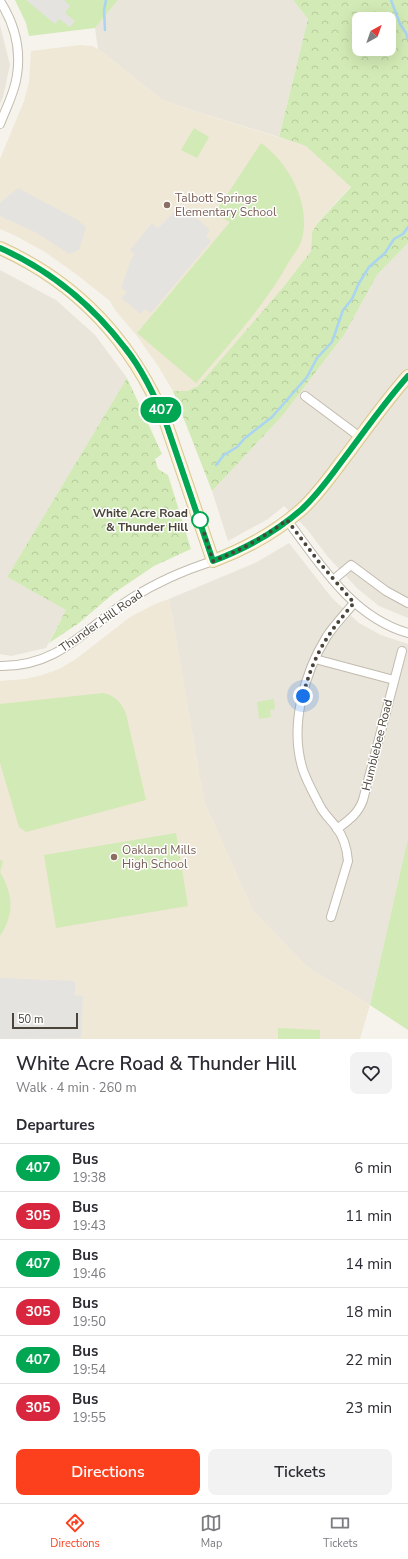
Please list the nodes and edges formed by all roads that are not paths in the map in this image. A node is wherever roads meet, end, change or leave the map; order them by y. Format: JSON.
{"nodes":[{"id":1,"x":0,"y":2,"type":"edge"},
{"id":2,"x":0,"y":124,"type":"edge"},
{"id":3,"x":0,"y":248,"type":"edge"},
{"id":4,"x":408,"y":376,"type":"edge"},
{"id":5,"x":306,"y":396,"type":"dead end"},
{"id":6,"x":360,"y":437,"type":"junction"},
{"id":7,"x":287,"y":520,"type":"junction"},
{"id":8,"x":213,"y":561,"type":"junction"},
{"id":9,"x":333,"y":580,"type":"junction"},
{"id":10,"x":354,"y":603,"type":"junction"},
{"id":11,"x":408,"y":603,"type":"edge"},
{"id":12,"x":408,"y":633,"type":"edge"},
{"id":13,"x":402,"y":651,"type":"dead end"},
{"id":14,"x":314,"y":659,"type":"junction"},
{"id":15,"x":0,"y":666,"type":"edge"},
{"id":16,"x":394,"y":680,"type":"junction"},
{"id":17,"x":338,"y":829,"type":"junction"},
{"id":18,"x":331,"y":917,"type":"dead end"}],
"edges":[{"from":1,"to":2,"type":"street"},
{"from":3,"to":8,"type":"street"},
{"from":4,"to":6,"type":"street","name":"Thunder Hill Road"},
{"from":5,"to":6,"type":"street"},
{"from":6,"to":7,"type":"street","name":"Thunder Hill Road"},
{"from":7,"to":8,"type":"street","name":"Thunder Hill Road"},
{"from":7,"to":9,"type":"street"},
{"from":8,"to":15,"type":"street","name":"Thunder Hill Road"},
{"from":9,"to":10,"type":"street"},
{"from":9,"to":11,"type":"street"},
{"from":10,"to":12,"type":"street"},
{"from":10,"to":14,"type":"street"},
{"from":13,"to":16,"type":"street","name":"Humblebee Road"},
{"from":14,"to":16,"type":"street"},
{"from":14,"to":17,"type":"street"},
{"from":16,"to":17,"type":"street","name":"Humblebee Road"},
{"from":17,"to":18,"type":"street"}]}
